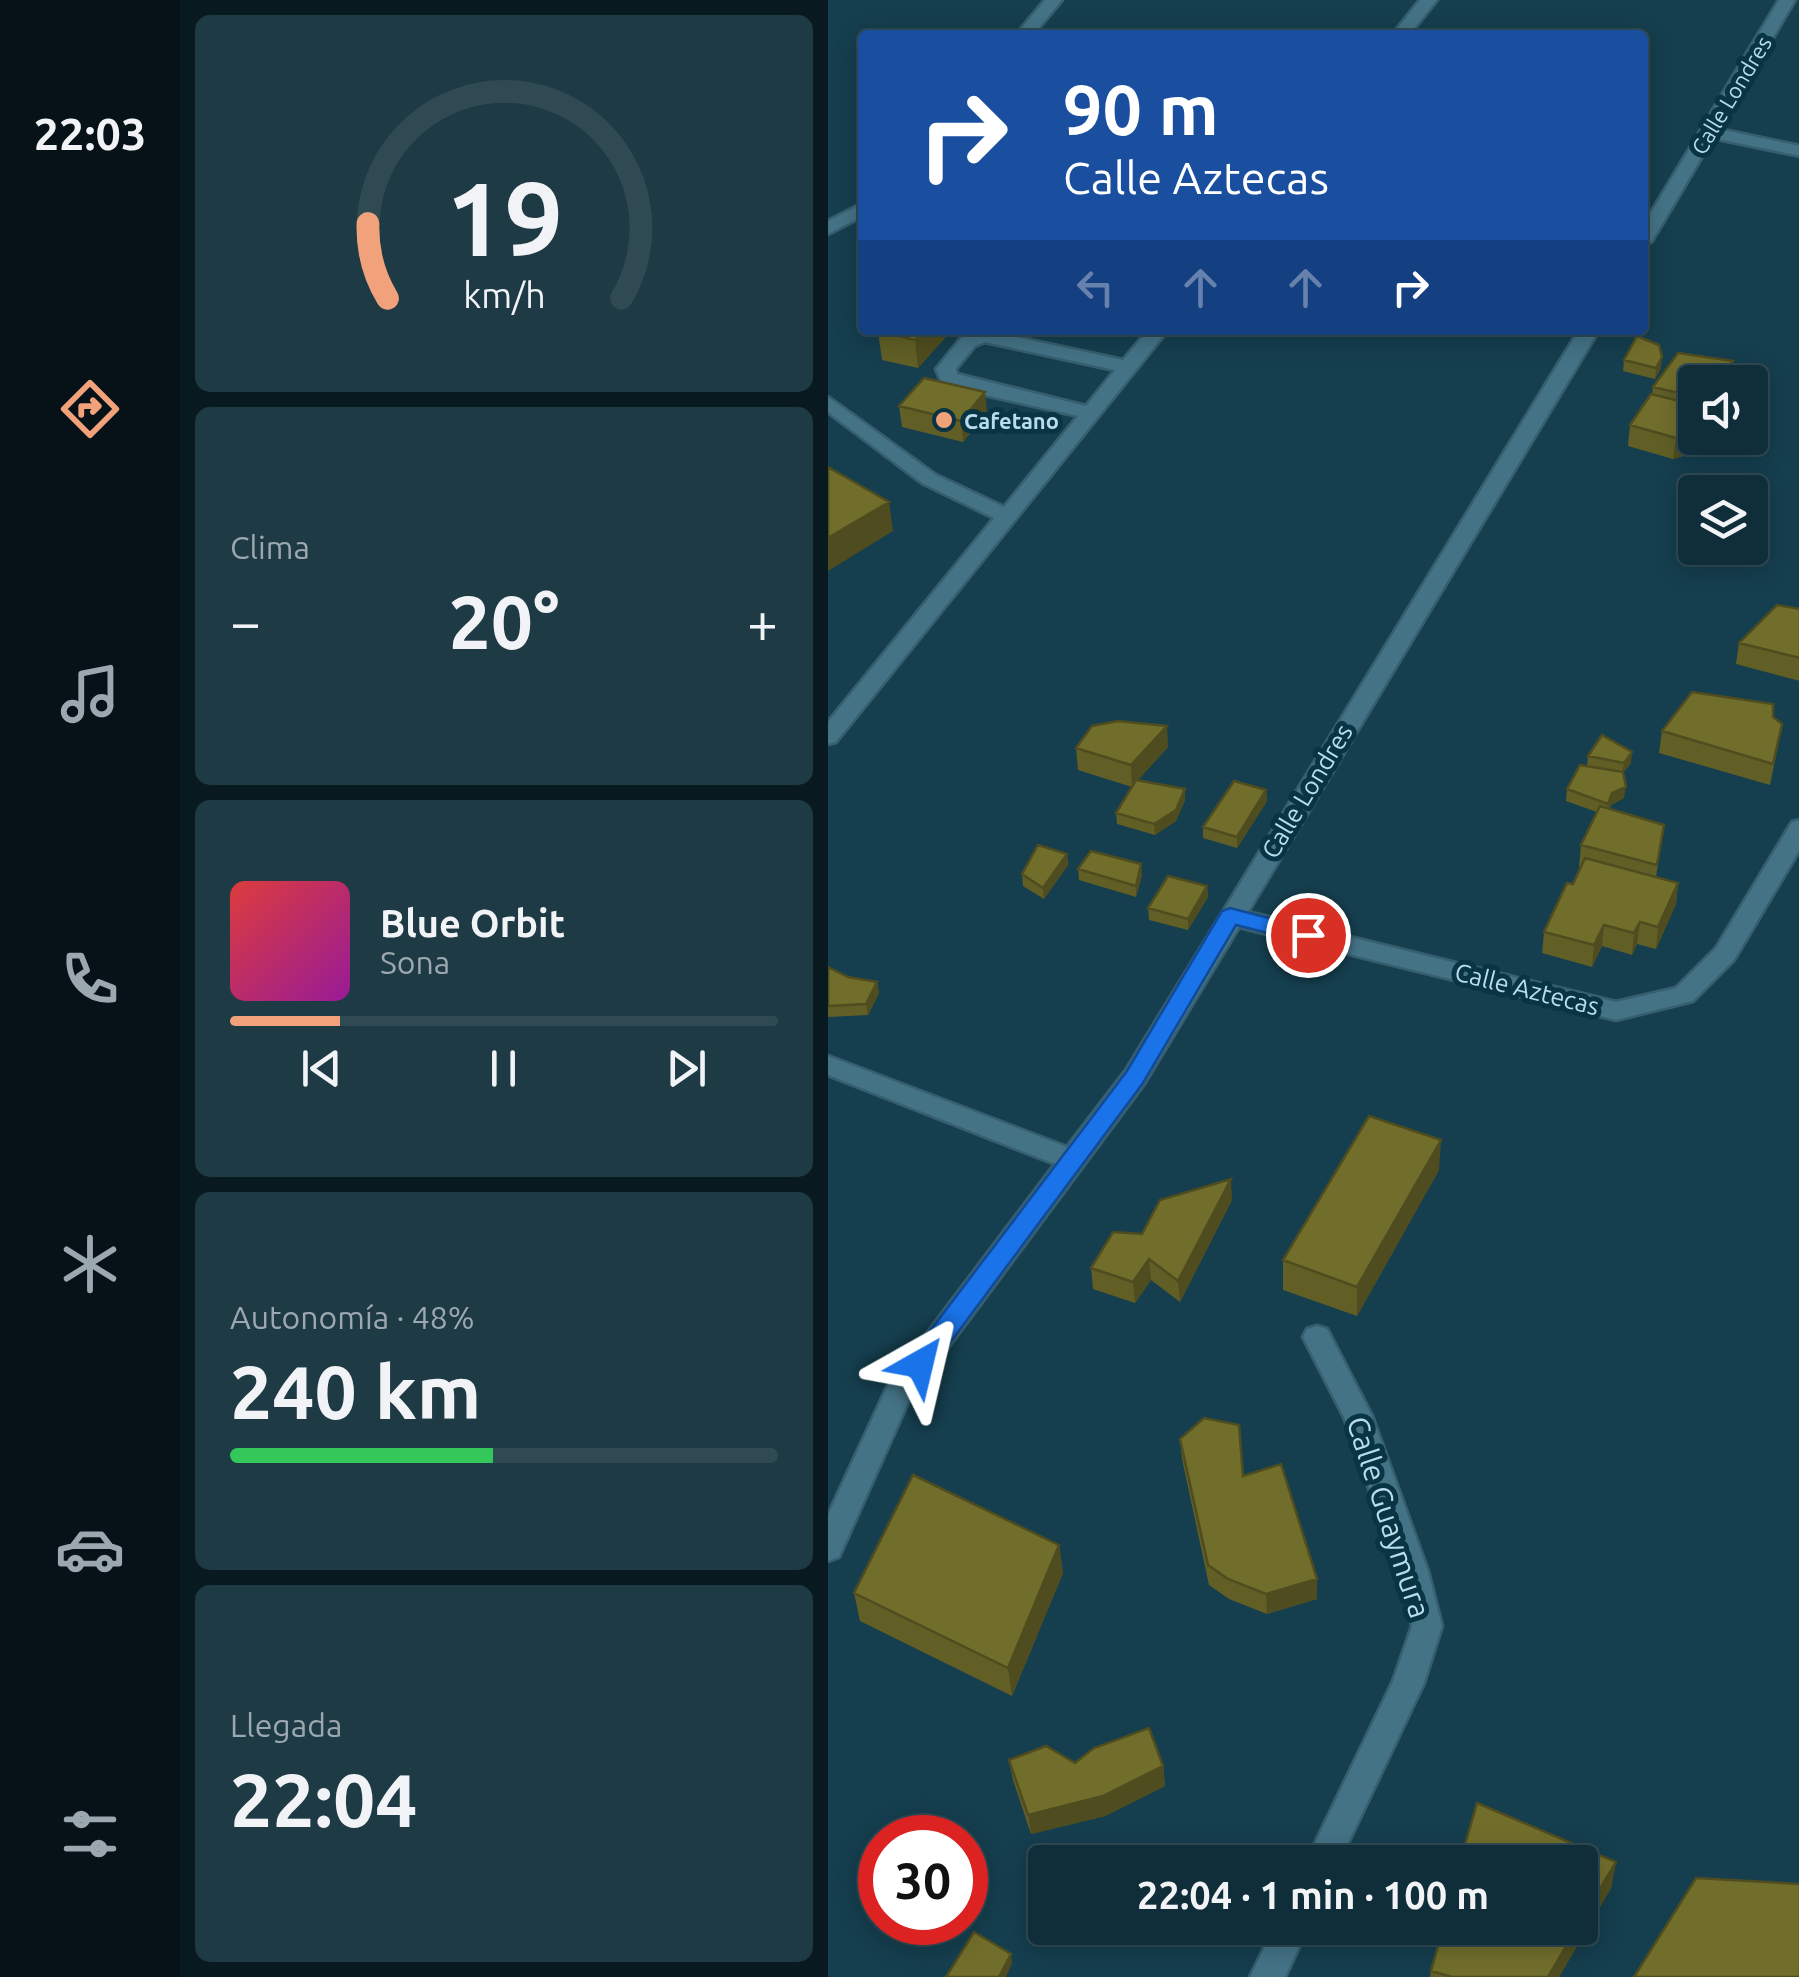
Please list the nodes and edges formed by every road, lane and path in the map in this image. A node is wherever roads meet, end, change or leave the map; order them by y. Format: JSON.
{"nodes":[{"id":1,"x":1054,"y":0,"type":"edge"},
{"id":2,"x":1429,"y":0,"type":"edge"},
{"id":3,"x":1791,"y":3,"type":"edge"},
{"id":4,"x":1028,"y":30,"type":"edge"},
{"id":5,"x":1404,"y":30,"type":"edge"},
{"id":6,"x":1710,"y":132,"type":"junction"},
{"id":7,"x":1800,"y":151,"type":"edge"},
{"id":8,"x":858,"y":211,"type":"edge"},
{"id":9,"x":828,"y":229,"type":"edge"},
{"id":10,"x":1648,"y":233,"type":"edge"},
{"id":11,"x":1154,"y":335,"type":"edge"},
{"id":12,"x":1586,"y":335,"type":"edge"},
{"id":13,"x":1128,"y":367,"type":"junction"},
{"id":14,"x":828,"y":403,"type":"edge"},
{"id":15,"x":1090,"y":413,"type":"junction"},
{"id":16,"x":1006,"y":516,"type":"junction"},
{"id":17,"x":828,"y":737,"type":"edge"},
{"id":18,"x":1800,"y":828,"type":"edge"},
{"id":19,"x":1230,"y":916,"type":"junction"},
{"id":20,"x":828,"y":1065,"type":"edge"},
{"id":21,"x":1072,"y":1160,"type":"junction"},
{"id":22,"x":1317,"y":1336,"type":"dead end"},
{"id":23,"x":828,"y":1548,"type":"edge"},
{"id":24,"x":1330,"y":1845,"type":"edge"},
{"id":25,"x":1283,"y":1945,"type":"edge"},
{"id":26,"x":1267,"y":1977,"type":"edge"}],
"edges":[{"from":1,"to":4,"type":"street"},
{"from":2,"to":5,"type":"street"},
{"from":3,"to":6,"type":"street","name":"Calle Londres"},
{"from":6,"to":7,"type":"street"},
{"from":6,"to":10,"type":"street","name":"Calle Londres"},
{"from":8,"to":9,"type":"street"},
{"from":11,"to":13,"type":"street"},
{"from":12,"to":19,"type":"street","name":"Calle Londres"},
{"from":13,"to":15,"type":"street"},
{"from":13,"to":15,"type":"street"},
{"from":14,"to":16,"type":"street"},
{"from":15,"to":16,"type":"street"},
{"from":16,"to":17,"type":"street"},
{"from":18,"to":19,"type":"street","name":"Calle Aztecas"},
{"from":19,"to":21,"type":"street","name":"Calle Londres"},
{"from":20,"to":21,"type":"street"},
{"from":21,"to":23,"type":"street","name":"Calle Londres"},
{"from":22,"to":24,"type":"street","name":"Calle Guaymura"},
{"from":25,"to":26,"type":"street"}]}
